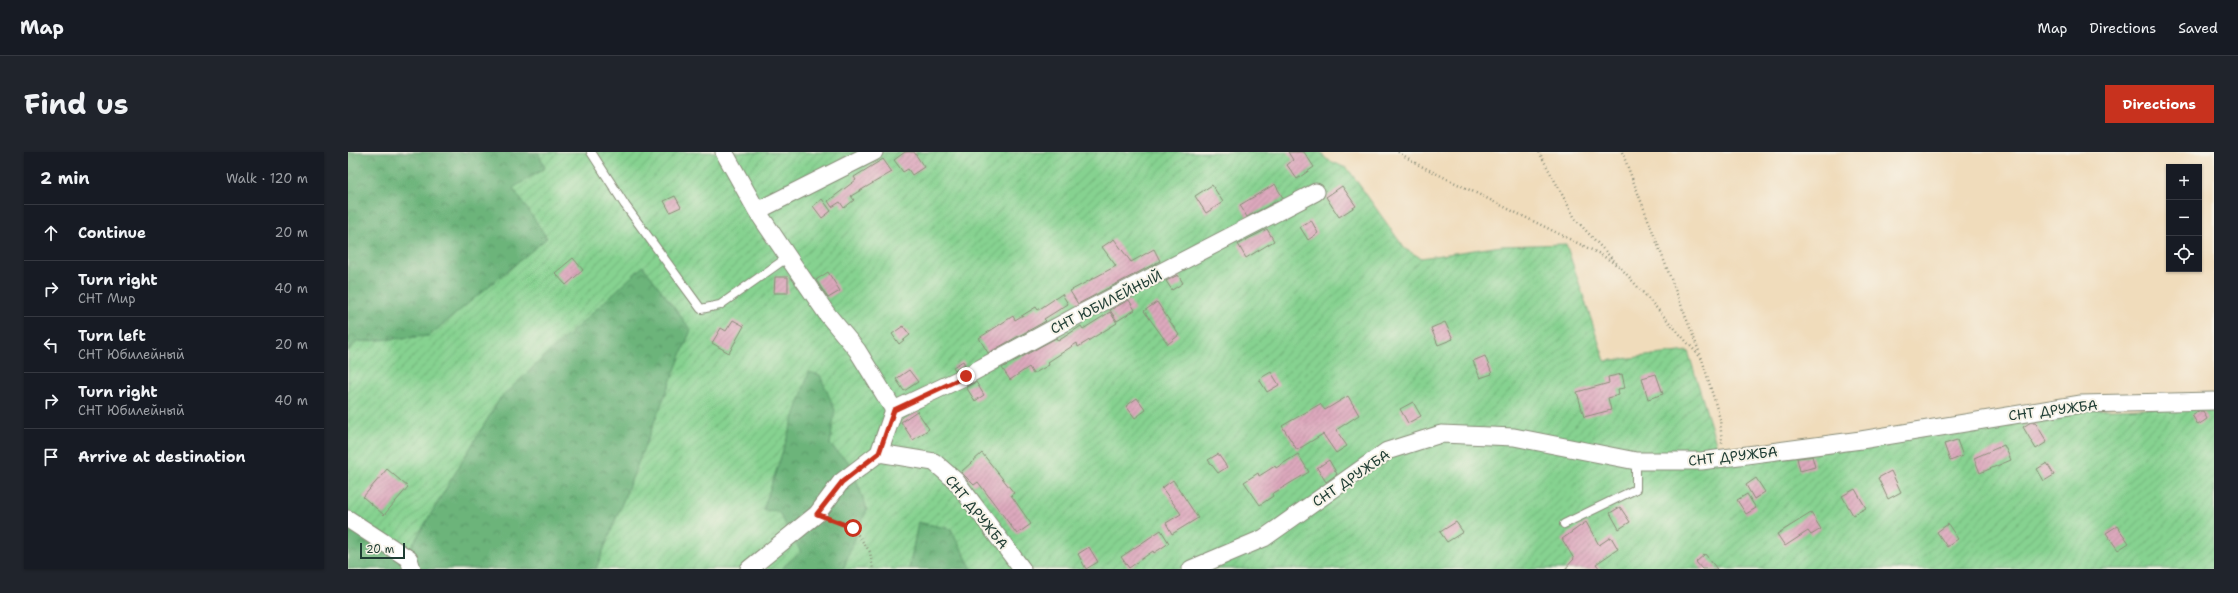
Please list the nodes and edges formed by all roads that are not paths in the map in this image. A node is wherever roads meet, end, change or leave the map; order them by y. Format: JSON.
{"nodes":[{"id":1,"x":591,"y":152,"type":"edge"},
{"id":2,"x":724,"y":152,"type":"edge"},
{"id":3,"x":874,"y":152,"type":"edge"},
{"id":4,"x":1316,"y":192,"type":"dead end"},
{"id":5,"x":757,"y":211,"type":"junction"},
{"id":6,"x":788,"y":257,"type":"junction"},
{"id":7,"x":2214,"y":401,"type":"edge"},
{"id":8,"x":894,"y":410,"type":"junction"},
{"id":9,"x":879,"y":453,"type":"junction"},
{"id":10,"x":1636,"y":461,"type":"junction"},
{"id":11,"x":348,"y":519,"type":"edge"},
{"id":12,"x":1564,"y":524,"type":"dead end"},
{"id":13,"x":412,"y":569,"type":"edge"},
{"id":14,"x":749,"y":569,"type":"edge"},
{"id":15,"x":1022,"y":569,"type":"edge"},
{"id":16,"x":1191,"y":569,"type":"edge"}],
"edges":[{"from":1,"to":6,"type":"lane"},
{"from":2,"to":5,"type":"street"},
{"from":3,"to":5,"type":"street"},
{"from":4,"to":8,"type":"street","name":"СНТ ЮБИЛЕЙНЫЙ"},
{"from":5,"to":6,"type":"street"},
{"from":6,"to":8,"type":"street"},
{"from":7,"to":10,"type":"street","name":"СНТ ДРУЖБА"},
{"from":8,"to":9,"type":"street"},
{"from":9,"to":14,"type":"street"},
{"from":9,"to":15,"type":"street","name":"СНТ ДРУЖБА"},
{"from":10,"to":12,"type":"lane"},
{"from":10,"to":16,"type":"street","name":"СНТ ДРУЖБА"},
{"from":11,"to":13,"type":"street"}]}
